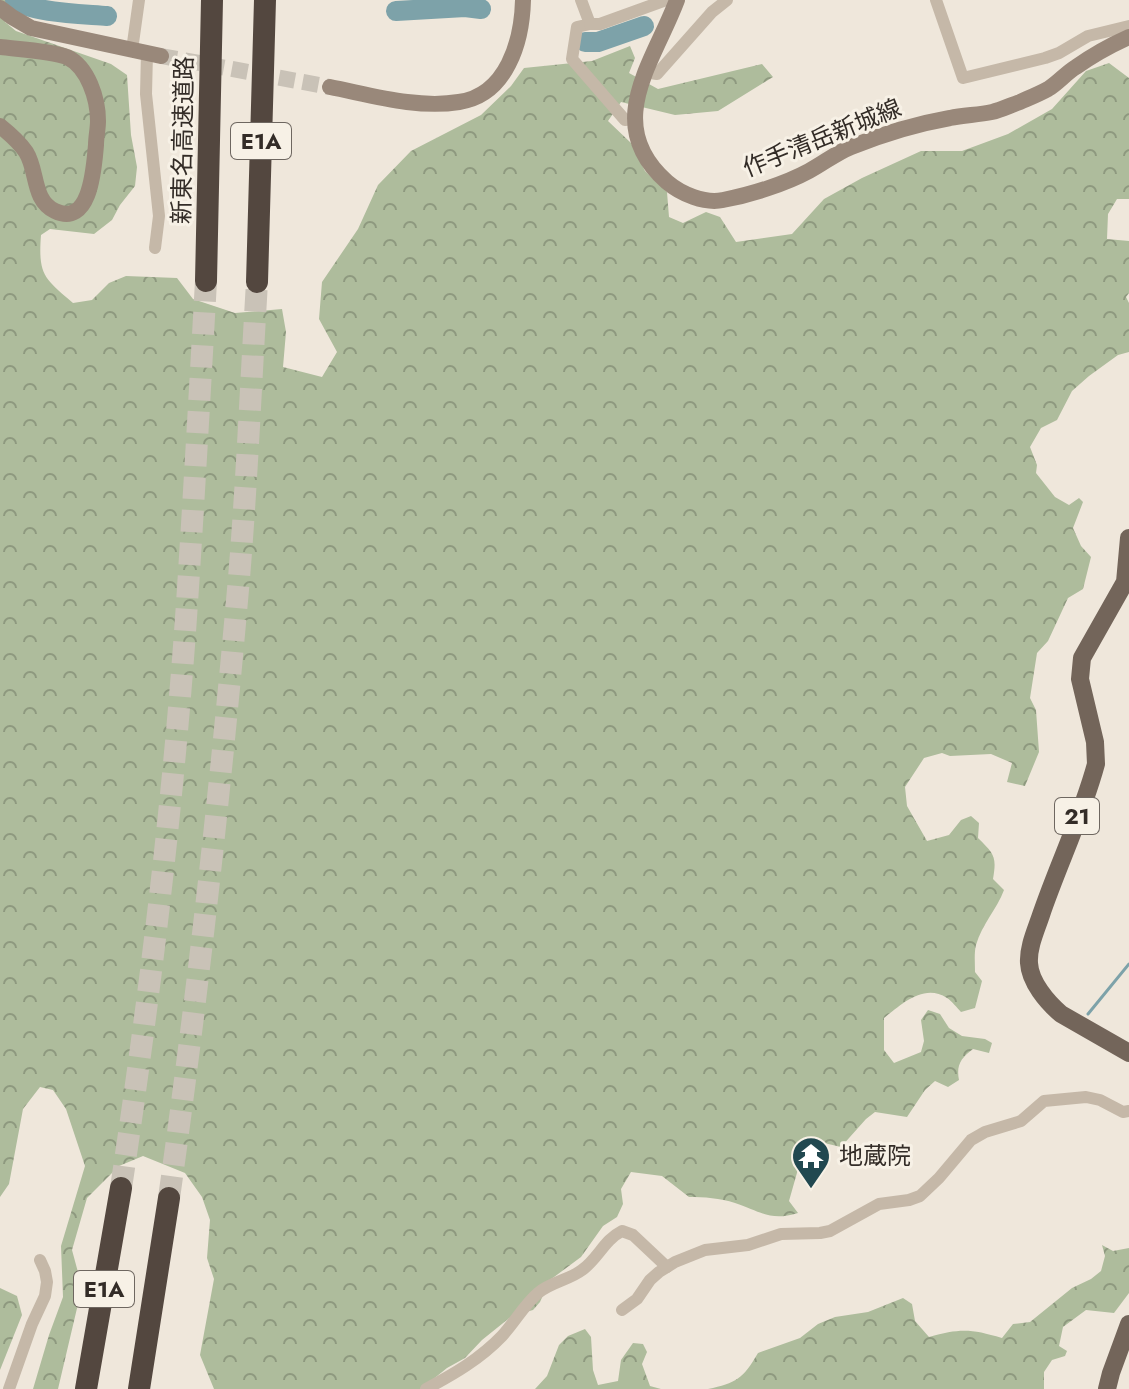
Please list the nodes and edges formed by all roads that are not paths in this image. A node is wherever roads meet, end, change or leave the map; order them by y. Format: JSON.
{"nodes":[{"id":1,"x":139,"y":0,"type":"edge"},
{"id":2,"x":212,"y":0,"type":"edge"},
{"id":3,"x":265,"y":0,"type":"edge"},
{"id":4,"x":523,"y":0,"type":"edge"},
{"id":5,"x":581,"y":0,"type":"edge"},
{"id":6,"x":666,"y":0,"type":"edge"},
{"id":7,"x":676,"y":0,"type":"edge"},
{"id":8,"x":727,"y":0,"type":"edge"},
{"id":9,"x":936,"y":0,"type":"edge"},
{"id":10,"x":0,"y":8,"type":"edge"},
{"id":11,"x":590,"y":24,"type":"junction"},
{"id":12,"x":1129,"y":26,"type":"edge"},
{"id":13,"x":1129,"y":37,"type":"edge"},
{"id":14,"x":0,"y":47,"type":"edge"},
{"id":15,"x":147,"y":53,"type":"junction"},
{"id":16,"x":644,"y":72,"type":"junction"},
{"id":17,"x":330,"y":87,"type":"tunnel mouth"},
{"id":18,"x":635,"y":119,"type":"junction"},
{"id":19,"x":0,"y":126,"type":"edge"},
{"id":20,"x":155,"y":248,"type":"dead end"},
{"id":21,"x":206,"y":281,"type":"tunnel mouth"},
{"id":22,"x":257,"y":282,"type":"tunnel mouth"},
{"id":23,"x":1129,"y":538,"type":"edge"},
{"id":24,"x":1129,"y":1053,"type":"edge"},
{"id":25,"x":1129,"y":1111,"type":"edge"},
{"id":26,"x":121,"y":1188,"type":"tunnel mouth"},
{"id":27,"x":169,"y":1198,"type":"tunnel mouth"},
{"id":28,"x":40,"y":1260,"type":"dead end"},
{"id":29,"x":667,"y":1267,"type":"junction"},
{"id":30,"x":622,"y":1310,"type":"dead end"},
{"id":31,"x":1129,"y":1324,"type":"edge"},
{"id":32,"x":9,"y":1389,"type":"edge"},
{"id":33,"x":86,"y":1389,"type":"edge"},
{"id":34,"x":139,"y":1389,"type":"edge"},
{"id":35,"x":426,"y":1389,"type":"edge"},
{"id":36,"x":1107,"y":1389,"type":"edge"}],
"edges":[{"from":1,"to":15,"type":"street"},
{"from":2,"to":21,"type":"highway","name":"新東名高速道路","number":"E1A"},
{"from":3,"to":22,"type":"highway","number":"E1A"},
{"from":4,"to":17,"type":"main road"},
{"from":5,"to":11,"type":"street"},
{"from":6,"to":11,"type":"street"},
{"from":7,"to":16,"type":"main road","name":"作手清岳新城線"},
{"from":8,"to":16,"type":"street"},
{"from":9,"to":12,"type":"street"},
{"from":10,"to":15,"type":"main road"},
{"from":11,"to":18,"type":"street"},
{"from":13,"to":18,"type":"main road","name":"作手清岳新城線"},
{"from":14,"to":19,"type":"main road"},
{"from":15,"to":20,"type":"street"},
{"from":16,"to":18,"type":"main road","name":"作手清岳新城線"},
{"from":23,"to":24,"type":"main road","number":"21"},
{"from":25,"to":29,"type":"street"},
{"from":26,"to":33,"type":"highway","number":"E1A"},
{"from":27,"to":34,"type":"highway","number":"E1A"},
{"from":28,"to":32,"type":"street"},
{"from":29,"to":30,"type":"street"},
{"from":29,"to":35,"type":"street"},
{"from":31,"to":36,"type":"main road"}]}
